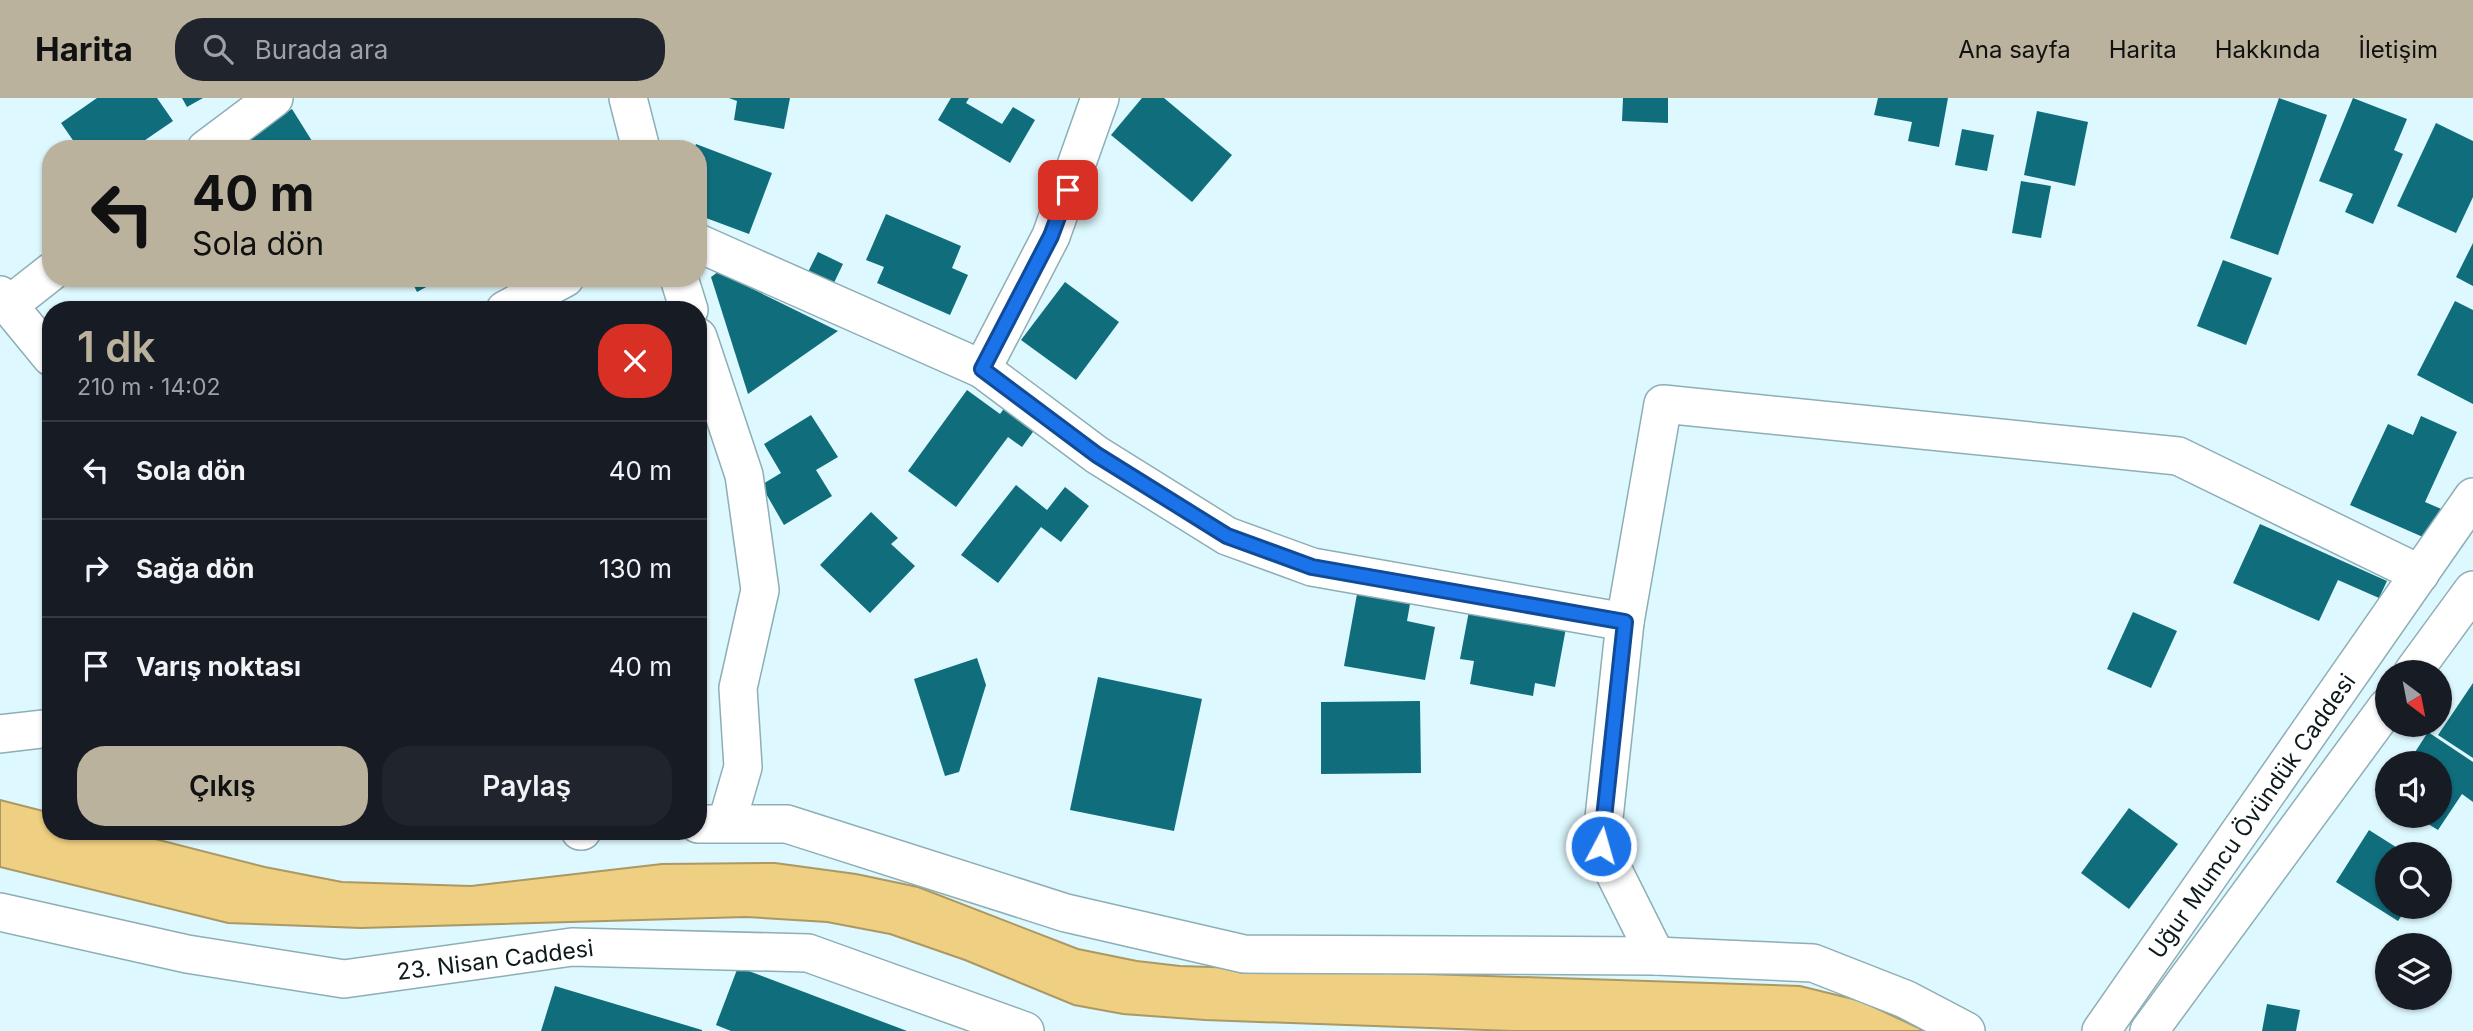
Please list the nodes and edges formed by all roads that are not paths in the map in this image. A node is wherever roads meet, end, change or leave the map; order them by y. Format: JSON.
{"nodes":[{"id":1,"x":274,"y":98,"type":"edge"},
{"id":2,"x":628,"y":98,"type":"edge"},
{"id":3,"x":1100,"y":98,"type":"edge"},
{"id":4,"x":217,"y":140,"type":"edge"},
{"id":5,"x":639,"y":140,"type":"edge"},
{"id":6,"x":707,"y":247,"type":"edge"},
{"id":7,"x":42,"y":277,"type":"edge"},
{"id":8,"x":548,"y":287,"type":"edge"},
{"id":9,"x":5,"y":300,"type":"edge"},
{"id":10,"x":522,"y":301,"type":"edge"},
{"id":11,"x":42,"y":346,"type":"edge"},
{"id":12,"x":707,"y":364,"type":"edge"},
{"id":13,"x":982,"y":369,"type":"junction"},
{"id":14,"x":2473,"y":497,"type":"edge"},
{"id":15,"x":2420,"y":574,"type":"junction"},
{"id":16,"x":2473,"y":590,"type":"edge"},
{"id":17,"x":1625,"y":622,"type":"junction"},
{"id":18,"x":2422,"y":660,"type":"edge"},
{"id":19,"x":2375,"y":724,"type":"edge"},
{"id":20,"x":42,"y":729,"type":"edge"},
{"id":21,"x":0,"y":734,"type":"edge"},
{"id":22,"x":712,"y":823,"type":"edge"},
{"id":23,"x":0,"y":912,"type":"edge"},
{"id":24,"x":1656,"y":956,"type":"junction"},
{"id":25,"x":2165,"y":1024,"type":"edge"},
{"id":26,"x":1025,"y":1031,"type":"edge"},
{"id":27,"x":1966,"y":1031,"type":"edge"},
{"id":28,"x":2101,"y":1031,"type":"edge"}],
"edges":[{"from":1,"to":4,"type":"street"},
{"from":2,"to":5,"type":"street"},
{"from":3,"to":13,"type":"street"},
{"from":6,"to":13,"type":"street"},
{"from":7,"to":9,"type":"street"},
{"from":8,"to":10,"type":"street"},
{"from":9,"to":11,"type":"street"},
{"from":12,"to":22,"type":"street"},
{"from":13,"to":17,"type":"street"},
{"from":14,"to":15,"type":"street","name":"Uğur Mumcu Övündük Caddesi"},
{"from":15,"to":17,"type":"street"},
{"from":15,"to":28,"type":"street","name":"Uğur Mumcu Övündük Caddesi"},
{"from":16,"to":18,"type":"street"},
{"from":17,"to":24,"type":"street"},
{"from":19,"to":25,"type":"street","name":"Uğur Mumcu Övündük Caddesi"},
{"from":20,"to":21,"type":"street"},
{"from":22,"to":24,"type":"street"},
{"from":23,"to":26,"type":"street","name":"23. Nisan Caddesi"},
{"from":24,"to":27,"type":"street"}]}
